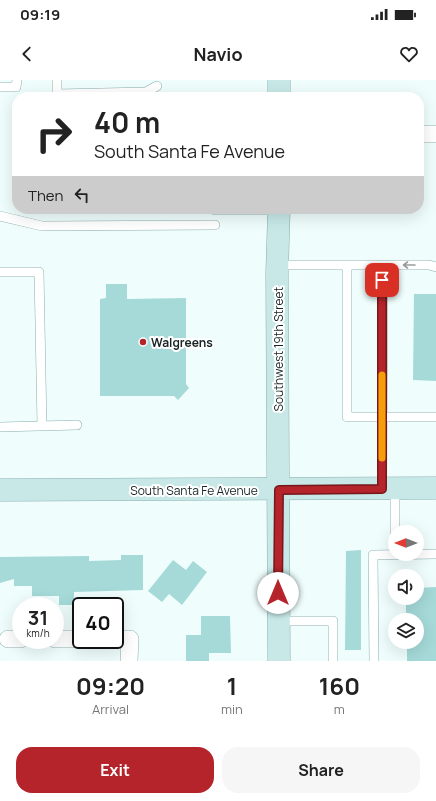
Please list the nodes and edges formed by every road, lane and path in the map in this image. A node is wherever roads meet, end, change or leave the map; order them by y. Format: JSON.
{"nodes":[{"id":1,"x":17,"y":80,"type":"edge"},
{"id":2,"x":56,"y":80,"type":"edge"},
{"id":3,"x":279,"y":80,"type":"edge"},
{"id":4,"x":157,"y":86,"type":"dead end"},
{"id":5,"x":0,"y":87,"type":"edge"},
{"id":6,"x":57,"y":92,"type":"edge"},
{"id":7,"x":146,"y":92,"type":"edge"},
{"id":8,"x":279,"y":92,"type":"edge"},
{"id":9,"x":424,"y":134,"type":"edge"},
{"id":10,"x":436,"y":134,"type":"edge"},
{"id":11,"x":279,"y":214,"type":"edge"},
{"id":12,"x":0,"y":216,"type":"edge"},
{"id":13,"x":215,"y":225,"type":"dead end"},
{"id":14,"x":277,"y":265,"type":"junction"},
{"id":15,"x":347,"y":265,"type":"junction"},
{"id":16,"x":382,"y":265,"type":"junction"},
{"id":17,"x":436,"y":267,"type":"edge"},
{"id":18,"x":0,"y":272,"type":"edge"},
{"id":19,"x":381,"y":417,"type":"junction"},
{"id":20,"x":436,"y":417,"type":"edge"},
{"id":21,"x":77,"y":425,"type":"dead end"},
{"id":22,"x":42,"y":426,"type":"junction"},
{"id":23,"x":0,"y":427,"type":"edge"},
{"id":24,"x":436,"y":488,"type":"edge"},
{"id":25,"x":388,"y":489,"type":"junction"},
{"id":26,"x":0,"y":490,"type":"edge"},
{"id":27,"x":279,"y":490,"type":"junction"},
{"id":28,"x":391,"y":525,"type":"edge"},
{"id":29,"x":424,"y":554,"type":"edge"},
{"id":30,"x":436,"y":554,"type":"edge"},
{"id":31,"x":388,"y":555,"type":"edge"},
{"id":32,"x":278,"y":621,"type":"junction"},
{"id":33,"x":124,"y":644,"type":"edge"},
{"id":34,"x":130,"y":661,"type":"edge"},
{"id":35,"x":279,"y":661,"type":"edge"},
{"id":36,"x":333,"y":661,"type":"edge"},
{"id":37,"x":374,"y":661,"type":"edge"}],
"edges":[{"from":1,"to":5,"type":"lane"},
{"from":2,"to":6,"type":"lane"},
{"from":3,"to":8,"type":"street"},
{"from":4,"to":7,"type":"lane"},
{"from":9,"to":10,"type":"street"},
{"from":11,"to":14,"type":"street","name":"Southwest 19th Street"},
{"from":12,"to":13,"type":"lane"},
{"from":14,"to":15,"type":"lane"},
{"from":14,"to":27,"type":"street","name":"Southwest 19th Street"},
{"from":15,"to":16,"type":"lane"},
{"from":15,"to":19,"type":"lane"},
{"from":17,"to":16,"type":"lane","one_way":true},
{"from":16,"to":19,"type":"lane"},
{"from":18,"to":22,"type":"lane"},
{"from":19,"to":20,"type":"lane"},
{"from":19,"to":25,"type":"lane"},
{"from":21,"to":22,"type":"lane"},
{"from":22,"to":23,"type":"lane"},
{"from":24,"to":25,"type":"street","name":"South Santa Fe Avenue"},
{"from":25,"to":27,"type":"street","name":"South Santa Fe Avenue"},
{"from":25,"to":28,"type":"lane"},
{"from":26,"to":27,"type":"street","name":"South Santa Fe Avenue"},
{"from":27,"to":32,"type":"street","name":"Southwest 19th Street"},
{"from":29,"to":30,"type":"lane"},
{"from":31,"to":37,"type":"lane"},
{"from":32,"to":35,"type":"street","name":"Southwest 19th Street"},
{"from":32,"to":36,"type":"lane"},
{"from":33,"to":34,"type":"street"}]}
